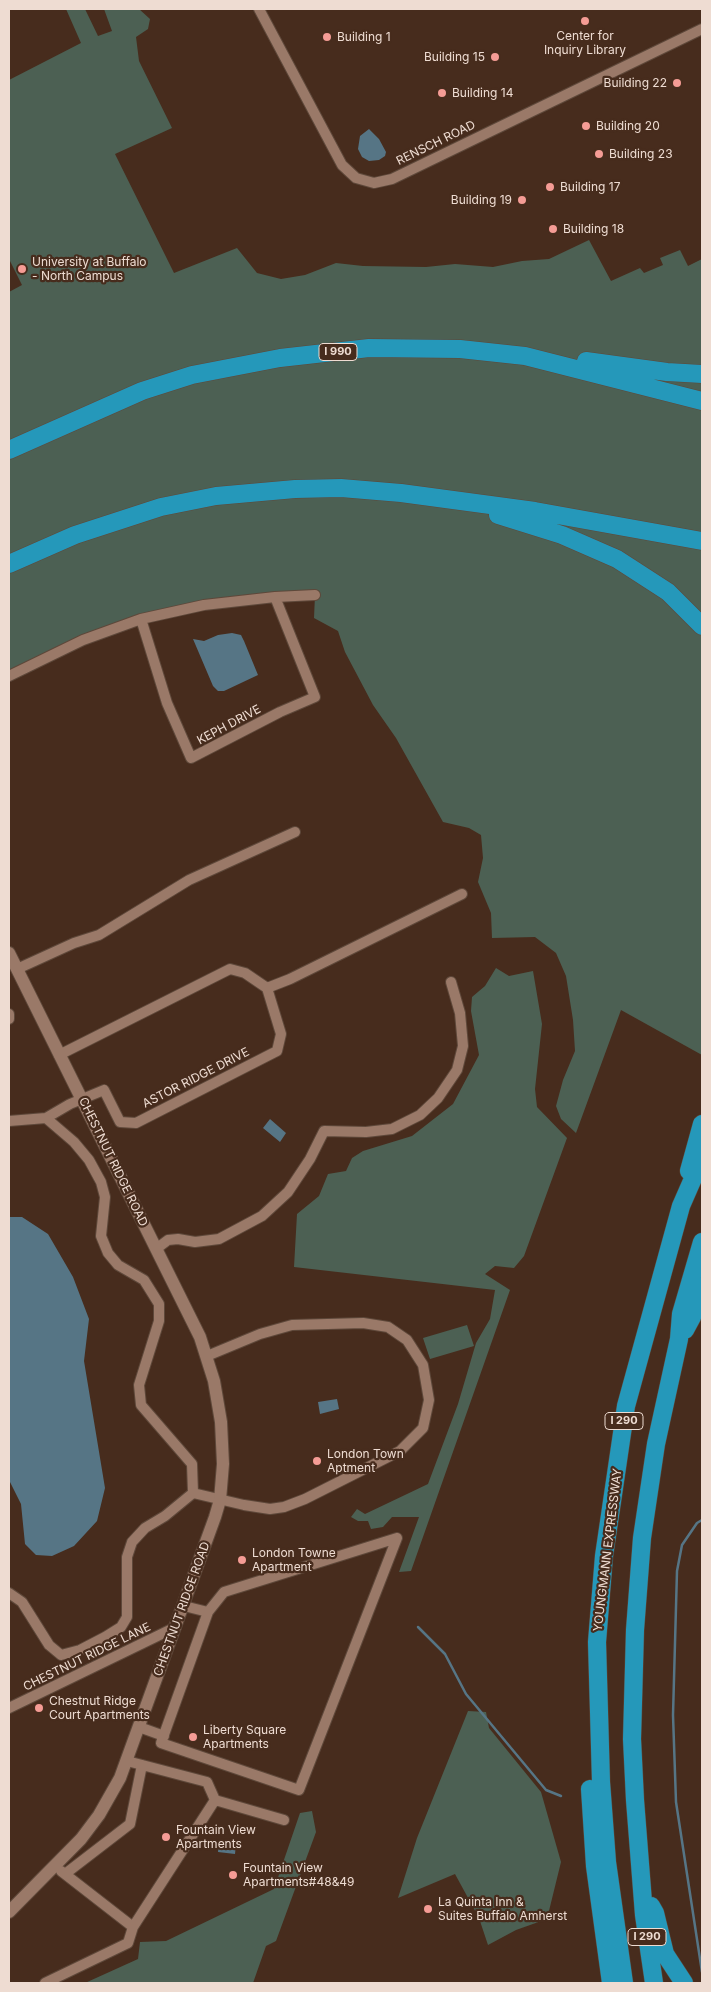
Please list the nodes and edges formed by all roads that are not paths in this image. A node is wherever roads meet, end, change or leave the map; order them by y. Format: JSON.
{"nodes":[{"id":1,"x":259,"y":9,"type":"edge"},
{"id":2,"x":702,"y":29,"type":"edge"},
{"id":3,"x":539,"y":359,"type":"junction"},
{"id":4,"x":702,"y":374,"type":"edge"},
{"id":5,"x":702,"y":401,"type":"edge"},
{"id":6,"x":9,"y":450,"type":"edge"},
{"id":7,"x":460,"y":502,"type":"junction"},
{"id":8,"x":702,"y":541,"type":"edge"},
{"id":9,"x":9,"y":564,"type":"edge"},
{"id":10,"x":315,"y":595,"type":"dead end"},
{"id":11,"x":275,"y":597,"type":"junction"},
{"id":12,"x":141,"y":619,"type":"junction"},
{"id":13,"x":702,"y":626,"type":"edge"},
{"id":14,"x":9,"y":676,"type":"edge"},
{"id":15,"x":295,"y":832,"type":"dead end"},
{"id":16,"x":462,"y":894,"type":"dead end"},
{"id":17,"x":9,"y":953,"type":"edge"},
{"id":18,"x":16,"y":969,"type":"junction"},
{"id":19,"x":451,"y":982,"type":"dead end"},
{"id":20,"x":267,"y":988,"type":"junction"},
{"id":21,"x":9,"y":1014,"type":"edge"},
{"id":22,"x":9,"y":1019,"type":"edge"},
{"id":23,"x":59,"y":1055,"type":"junction"},
{"id":24,"x":82,"y":1099,"type":"junction"},
{"id":25,"x":46,"y":1118,"type":"junction"},
{"id":26,"x":9,"y":1122,"type":"edge"},
{"id":27,"x":702,"y":1124,"type":"edge"},
{"id":28,"x":702,"y":1158,"type":"edge"},
{"id":29,"x":681,"y":1206,"type":"junction"},
{"id":30,"x":702,"y":1242,"type":"edge"},
{"id":31,"x":156,"y":1249,"type":"junction"},
{"id":32,"x":702,"y":1287,"type":"edge"},
{"id":33,"x":679,"y":1339,"type":"junction"},
{"id":34,"x":208,"y":1356,"type":"junction"},
{"id":35,"x":193,"y":1493,"type":"junction"},
{"id":36,"x":220,"y":1500,"type":"junction"},
{"id":37,"x":9,"y":1593,"type":"edge"},
{"id":38,"x":184,"y":1606,"type":"junction"},
{"id":39,"x":208,"y":1612,"type":"junction"},
{"id":40,"x":176,"y":1627,"type":"junction"},
{"id":41,"x":597,"y":1642,"type":"junction"},
{"id":42,"x":9,"y":1708,"type":"edge"},
{"id":43,"x":140,"y":1727,"type":"junction"},
{"id":44,"x":164,"y":1736,"type":"junction"},
{"id":45,"x":127,"y":1760,"type":"junction"},
{"id":46,"x":142,"y":1765,"type":"junction"},
{"id":47,"x":215,"y":1800,"type":"junction"},
{"id":48,"x":284,"y":1820,"type":"dead end"},
{"id":49,"x":55,"y":1866,"type":"junction"},
{"id":50,"x":65,"y":1874,"type":"junction"},
{"id":51,"x":643,"y":1890,"type":"junction"},
{"id":52,"x":9,"y":1912,"type":"edge"},
{"id":53,"x":133,"y":1928,"type":"junction"},
{"id":54,"x":45,"y":1983,"type":"edge"},
{"id":55,"x":611,"y":1983,"type":"edge"},
{"id":56,"x":624,"y":1983,"type":"edge"},
{"id":57,"x":654,"y":1983,"type":"edge"},
{"id":58,"x":684,"y":1983,"type":"edge"}],
"edges":[{"from":1,"to":2,"type":"street","name":"RENSCH ROAD"},
{"from":3,"to":4,"type":"highway"},
{"from":3,"to":5,"type":"highway"},
{"from":3,"to":6,"type":"highway","number":"I 990"},
{"from":7,"to":8,"type":"highway"},
{"from":7,"to":9,"type":"highway"},
{"from":7,"to":13,"type":"highway"},
{"from":10,"to":11,"type":"street"},
{"from":11,"to":12,"type":"street"},
{"from":11,"to":12,"type":"street","name":"KEPH DRIVE"},
{"from":12,"to":14,"type":"street"},
{"from":15,"to":18,"type":"street"},
{"from":16,"to":20,"type":"street"},
{"from":17,"to":18,"type":"street","name":"CHESTNUT RIDGE ROAD"},
{"from":18,"to":23,"type":"street","name":"CHESTNUT RIDGE ROAD"},
{"from":19,"to":31,"type":"street"},
{"from":20,"to":23,"type":"street"},
{"from":20,"to":24,"type":"street","name":"ASTOR RIDGE DRIVE"},
{"from":21,"to":22,"type":"street"},
{"from":23,"to":24,"type":"street","name":"CHESTNUT RIDGE ROAD"},
{"from":24,"to":25,"type":"street"},
{"from":24,"to":31,"type":"street","name":"CHESTNUT RIDGE ROAD"},
{"from":25,"to":26,"type":"street"},
{"from":25,"to":35,"type":"street"},
{"from":27,"to":29,"type":"highway"},
{"from":28,"to":29,"type":"highway","name":"YOUNGMANN EXPRESSWAY","number":"I 290"},
{"from":29,"to":41,"type":"highway","name":"YOUNGMANN EXPRESSWAY","number":"I 290"},
{"from":30,"to":33,"type":"highway","number":"I 290"},
{"from":31,"to":34,"type":"street","name":"CHESTNUT RIDGE ROAD"},
{"from":32,"to":33,"type":"highway"},
{"from":33,"to":51,"type":"highway","number":"I 290"},
{"from":34,"to":36,"type":"street","name":"CHESTNUT RIDGE ROAD"},
{"from":34,"to":36,"type":"street"},
{"from":35,"to":36,"type":"street"},
{"from":35,"to":37,"type":"street"},
{"from":36,"to":38,"type":"street","name":"CHESTNUT RIDGE ROAD"},
{"from":38,"to":39,"type":"street"},
{"from":38,"to":40,"type":"street","name":"CHESTNUT RIDGE ROAD"},
{"from":39,"to":44,"type":"street"},
{"from":39,"to":44,"type":"street"},
{"from":40,"to":42,"type":"street","name":"CHESTNUT RIDGE LANE"},
{"from":40,"to":43,"type":"street","name":"CHESTNUT RIDGE ROAD"},
{"from":41,"to":55,"type":"highway"},
{"from":41,"to":56,"type":"highway","name":"YOUNGMANN EXPRESSWAY","number":"I 290"},
{"from":43,"to":44,"type":"street"},
{"from":43,"to":45,"type":"street","name":"CHESTNUT RIDGE ROAD"},
{"from":45,"to":46,"type":"street"},
{"from":45,"to":49,"type":"street","name":"CHESTNUT RIDGE ROAD"},
{"from":46,"to":47,"type":"street"},
{"from":46,"to":50,"type":"street"},
{"from":47,"to":48,"type":"street"},
{"from":47,"to":53,"type":"street"},
{"from":49,"to":50,"type":"street"},
{"from":49,"to":52,"type":"street","name":"CHESTNUT RIDGE ROAD"},
{"from":50,"to":53,"type":"street"},
{"from":51,"to":57,"type":"highway","number":"I 290"},
{"from":51,"to":58,"type":"highway"},
{"from":53,"to":54,"type":"street"}]}
